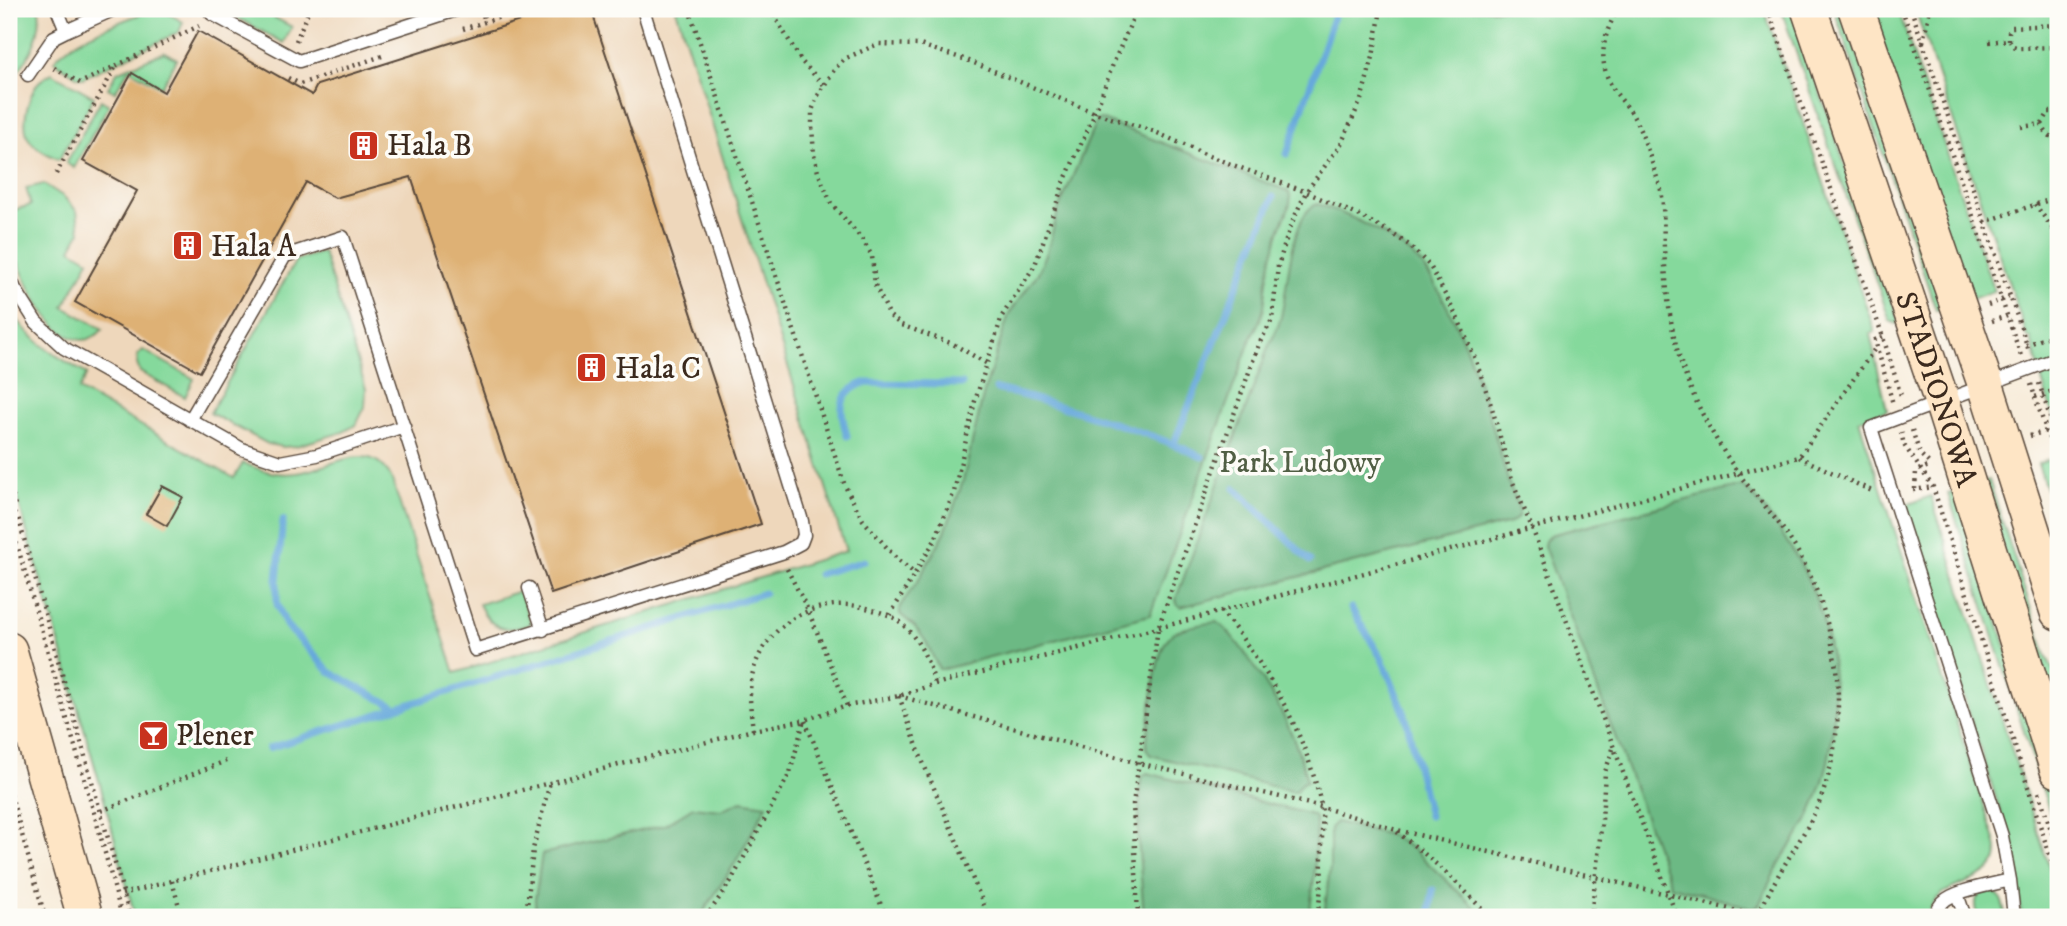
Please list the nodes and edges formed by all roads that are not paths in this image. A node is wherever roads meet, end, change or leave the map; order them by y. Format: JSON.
{"nodes":[{"id":1,"x":57,"y":9,"type":"edge"},
{"id":2,"x":115,"y":9,"type":"edge"},
{"id":3,"x":208,"y":9,"type":"edge"},
{"id":4,"x":459,"y":9,"type":"edge"},
{"id":5,"x":643,"y":9,"type":"edge"},
{"id":6,"x":1809,"y":9,"type":"edge"},
{"id":7,"x":1856,"y":9,"type":"edge"},
{"id":8,"x":66,"y":31,"type":"junction"},
{"id":9,"x":29,"y":75,"type":"road end"},
{"id":10,"x":9,"y":275,"type":"edge"},
{"id":11,"x":2058,"y":358,"type":"edge"},
{"id":12,"x":1986,"y":386,"type":"junction"},
{"id":13,"x":1942,"y":402,"type":"junction"},
{"id":14,"x":190,"y":420,"type":"junction"},
{"id":15,"x":404,"y":426,"type":"junction"},
{"id":16,"x":529,"y":588,"type":"dead end"},
{"id":17,"x":2058,"y":612,"type":"edge"},
{"id":18,"x":543,"y":630,"type":"junction"},
{"id":19,"x":9,"y":650,"type":"edge"},
{"id":20,"x":2058,"y":770,"type":"edge"},
{"id":21,"x":2010,"y":880,"type":"junction"},
{"id":22,"x":1957,"y":894,"type":"junction"},
{"id":23,"x":85,"y":917,"type":"edge"},
{"id":24,"x":1934,"y":917,"type":"edge"},
{"id":25,"x":1965,"y":917,"type":"edge"},
{"id":26,"x":2014,"y":917,"type":"edge"}],
"edges":[{"from":1,"to":8,"type":"lane"},
{"from":2,"to":8,"type":"lane"},
{"from":3,"to":4,"type":"lane"},
{"from":5,"to":18,"type":"lane"},
{"from":6,"to":13,"type":"street","name":"STADIONOWA"},
{"from":7,"to":12,"type":"street","name":"STADIONOWA"},
{"from":8,"to":9,"type":"lane"},
{"from":10,"to":14,"type":"lane"},
{"from":11,"to":12,"type":"lane"},
{"from":12,"to":13,"type":"lane"},
{"from":12,"to":17,"type":"street","name":"STADIONOWA"},
{"from":13,"to":20,"type":"street","name":"STADIONOWA"},
{"from":13,"to":21,"type":"lane"},
{"from":14,"to":15,"type":"lane"},
{"from":14,"to":15,"type":"lane"},
{"from":15,"to":18,"type":"lane"},
{"from":16,"to":18,"type":"lane"},
{"from":19,"to":23,"type":"street"},
{"from":21,"to":22,"type":"lane"},
{"from":21,"to":26,"type":"lane"},
{"from":22,"to":24,"type":"lane"},
{"from":22,"to":25,"type":"lane"}]}
